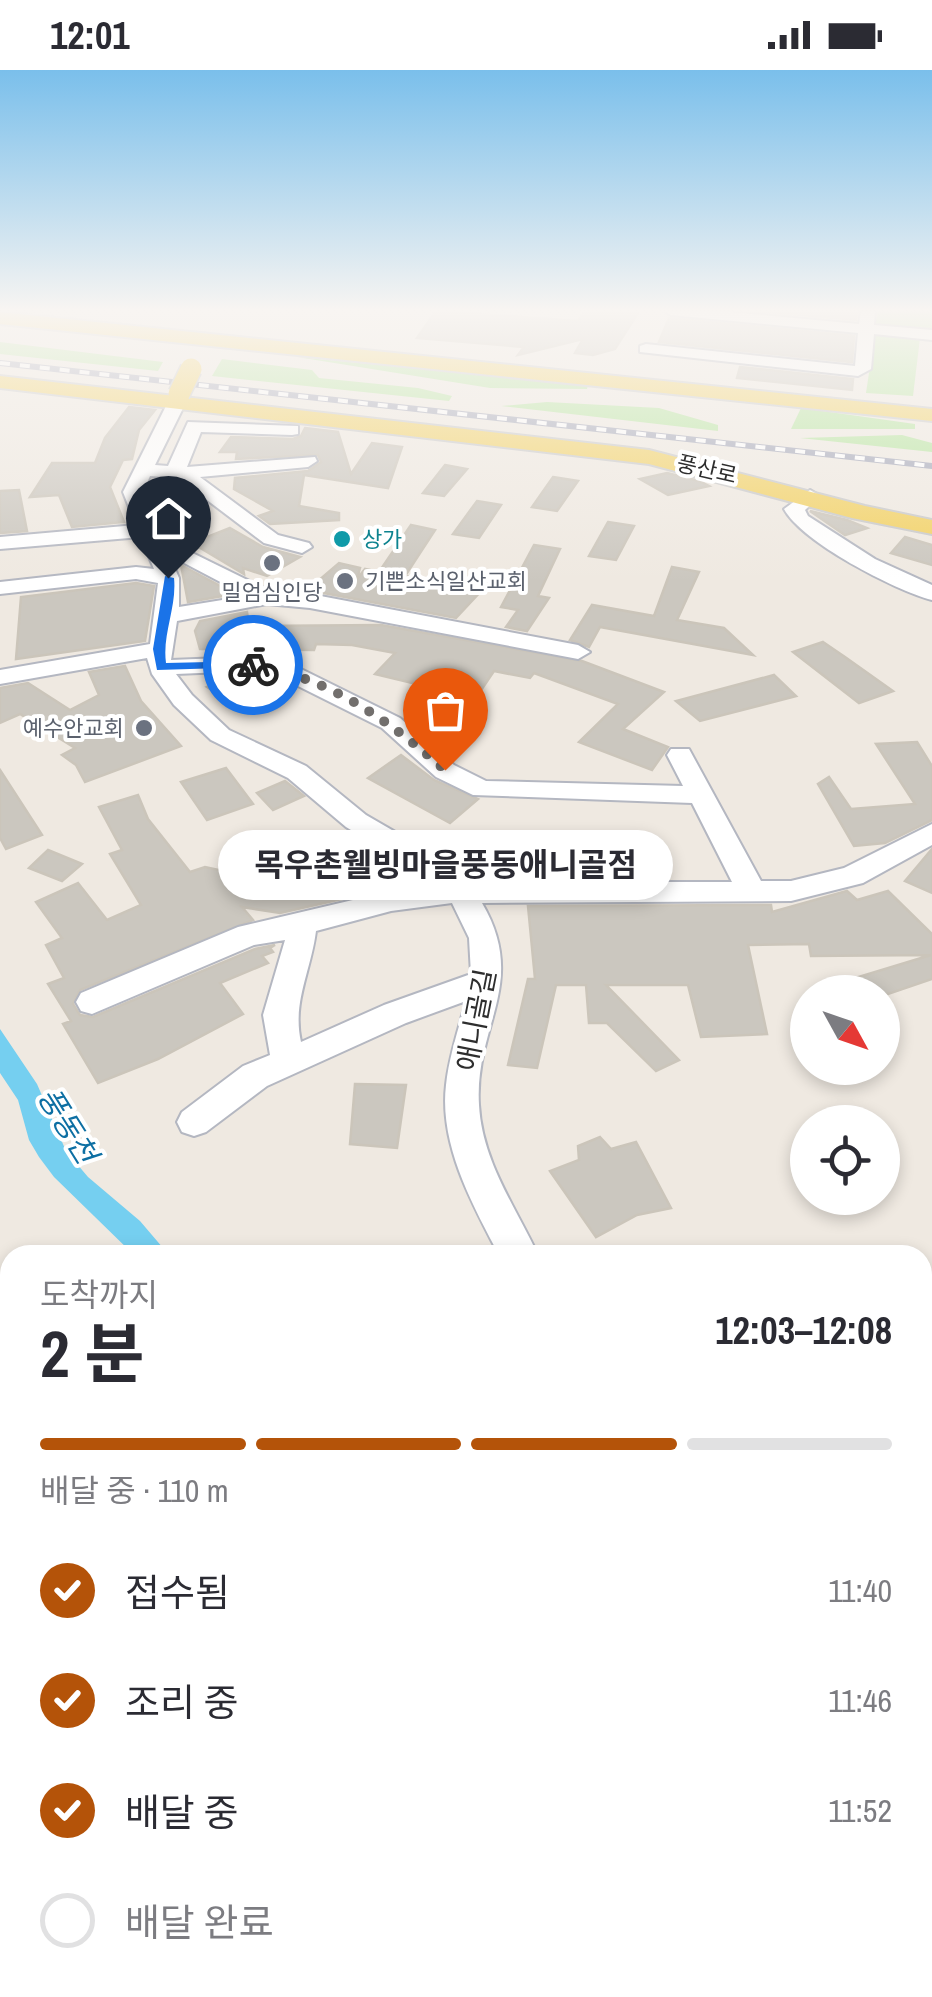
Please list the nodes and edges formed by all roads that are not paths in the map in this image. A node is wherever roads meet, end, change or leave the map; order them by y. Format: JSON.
{"nodes":[{"id":1,"x":177,"y":401,"type":"edge"},
{"id":2,"x":201,"y":401,"type":"edge"},
{"id":3,"x":819,"y":401,"type":"edge"},
{"id":4,"x":932,"y":411,"type":"edge"},
{"id":5,"x":292,"y":430,"type":"dead end"},
{"id":6,"x":308,"y":460,"type":"dead end"},
{"id":7,"x":145,"y":470,"type":"junction"},
{"id":8,"x":179,"y":471,"type":"junction"},
{"id":9,"x":810,"y":496,"type":"junction"},
{"id":10,"x":932,"y":527,"type":"edge"},
{"id":11,"x":150,"y":536,"type":"junction"},
{"id":12,"x":0,"y":542,"type":"edge"},
{"id":13,"x":302,"y":548,"type":"dead end"},
{"id":14,"x":168,"y":578,"type":"junction"},
{"id":15,"x":0,"y":588,"type":"edge"},
{"id":16,"x":932,"y":592,"type":"edge"},
{"id":17,"x":264,"y":597,"type":"junction"},
{"id":18,"x":166,"y":616,"type":"junction"},
{"id":19,"x":578,"y":652,"type":"dead end"},
{"id":20,"x":160,"y":658,"type":"junction"},
{"id":21,"x":0,"y":677,"type":"edge"},
{"id":22,"x":680,"y":754,"type":"dead end"},
{"id":23,"x":702,"y":795,"type":"junction"},
{"id":24,"x":932,"y":833,"type":"edge"},
{"id":25,"x":460,"y":892,"type":"junction"},
{"id":26,"x":752,"y":892,"type":"junction"},
{"id":27,"x":302,"y":924,"type":"junction"},
{"id":28,"x":486,"y":982,"type":"junction"},
{"id":29,"x":92,"y":1002,"type":"dead end"},
{"id":30,"x":288,"y":1061,"type":"junction"},
{"id":31,"x":194,"y":1122,"type":"dead end"},
{"id":32,"x":513,"y":1245,"type":"edge"}],
"edges":[{"from":1,"to":7,"type":"street"},
{"from":2,"to":9,"type":"main road","name":"풍산로"},
{"from":3,"to":4,"type":"main road"},
{"from":5,"to":8,"type":"street"},
{"from":6,"to":8,"type":"street"},
{"from":7,"to":8,"type":"street"},
{"from":7,"to":11,"type":"street"},
{"from":8,"to":13,"type":"street"},
{"from":9,"to":10,"type":"main road","name":"풍산로"},
{"from":9,"to":16,"type":"street"},
{"from":11,"to":12,"type":"street"},
{"from":11,"to":14,"type":"street"},
{"from":11,"to":17,"type":"street"},
{"from":14,"to":15,"type":"street"},
{"from":14,"to":18,"type":"street"},
{"from":17,"to":18,"type":"street"},
{"from":17,"to":19,"type":"street"},
{"from":18,"to":20,"type":"street"},
{"from":20,"to":21,"type":"street"},
{"from":20,"to":23,"type":"street"},
{"from":20,"to":25,"type":"street","name":"애니골길"},
{"from":22,"to":23,"type":"street"},
{"from":23,"to":26,"type":"street"},
{"from":24,"to":26,"type":"street"},
{"from":25,"to":26,"type":"street"},
{"from":25,"to":27,"type":"street"},
{"from":25,"to":28,"type":"street","name":"애니골길"},
{"from":27,"to":29,"type":"street"},
{"from":27,"to":30,"type":"street"},
{"from":28,"to":30,"type":"street"},
{"from":28,"to":32,"type":"street","name":"애니골길"},
{"from":30,"to":31,"type":"street"}]}
